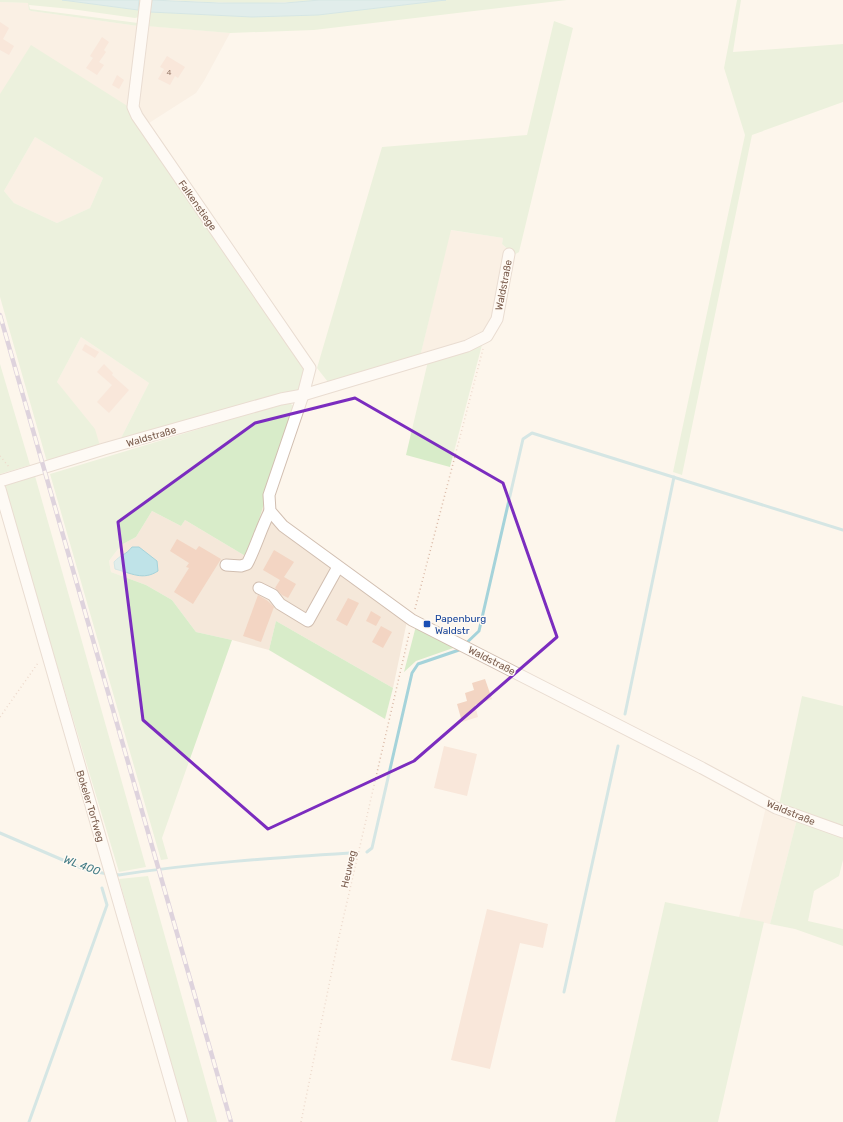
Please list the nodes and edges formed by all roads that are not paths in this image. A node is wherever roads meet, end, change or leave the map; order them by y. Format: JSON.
{"nodes":[{"id":1,"x":146,"y":0,"type":"edge"},
{"id":2,"x":509,"y":254,"type":"dead end"},
{"id":3,"x":303,"y":395,"type":"junction"},
{"id":4,"x":0,"y":482,"type":"edge"},
{"id":5,"x":0,"y":490,"type":"edge"},
{"id":6,"x":270,"y":511,"type":"junction"},
{"id":7,"x":226,"y":565,"type":"dead end"},
{"id":8,"x":338,"y":566,"type":"junction"},
{"id":9,"x":259,"y":588,"type":"dead end"},
{"id":10,"x":843,"y":832,"type":"edge"},
{"id":11,"x":182,"y":1122,"type":"edge"}],
"edges":[{"from":1,"to":3,"type":"street","name":"Falkenstiege"},
{"from":2,"to":3,"type":"street","name":"Waldstraße"},
{"from":3,"to":4,"type":"street","name":"Waldstraße"},
{"from":3,"to":6,"type":"street"},
{"from":5,"to":11,"type":"street","name":"Bokeler Torfweg"},
{"from":6,"to":7,"type":"street"},
{"from":6,"to":8,"type":"street","name":"Waldstraße"},
{"from":8,"to":9,"type":"street"},
{"from":8,"to":10,"type":"street","name":"Waldstraße"}]}
